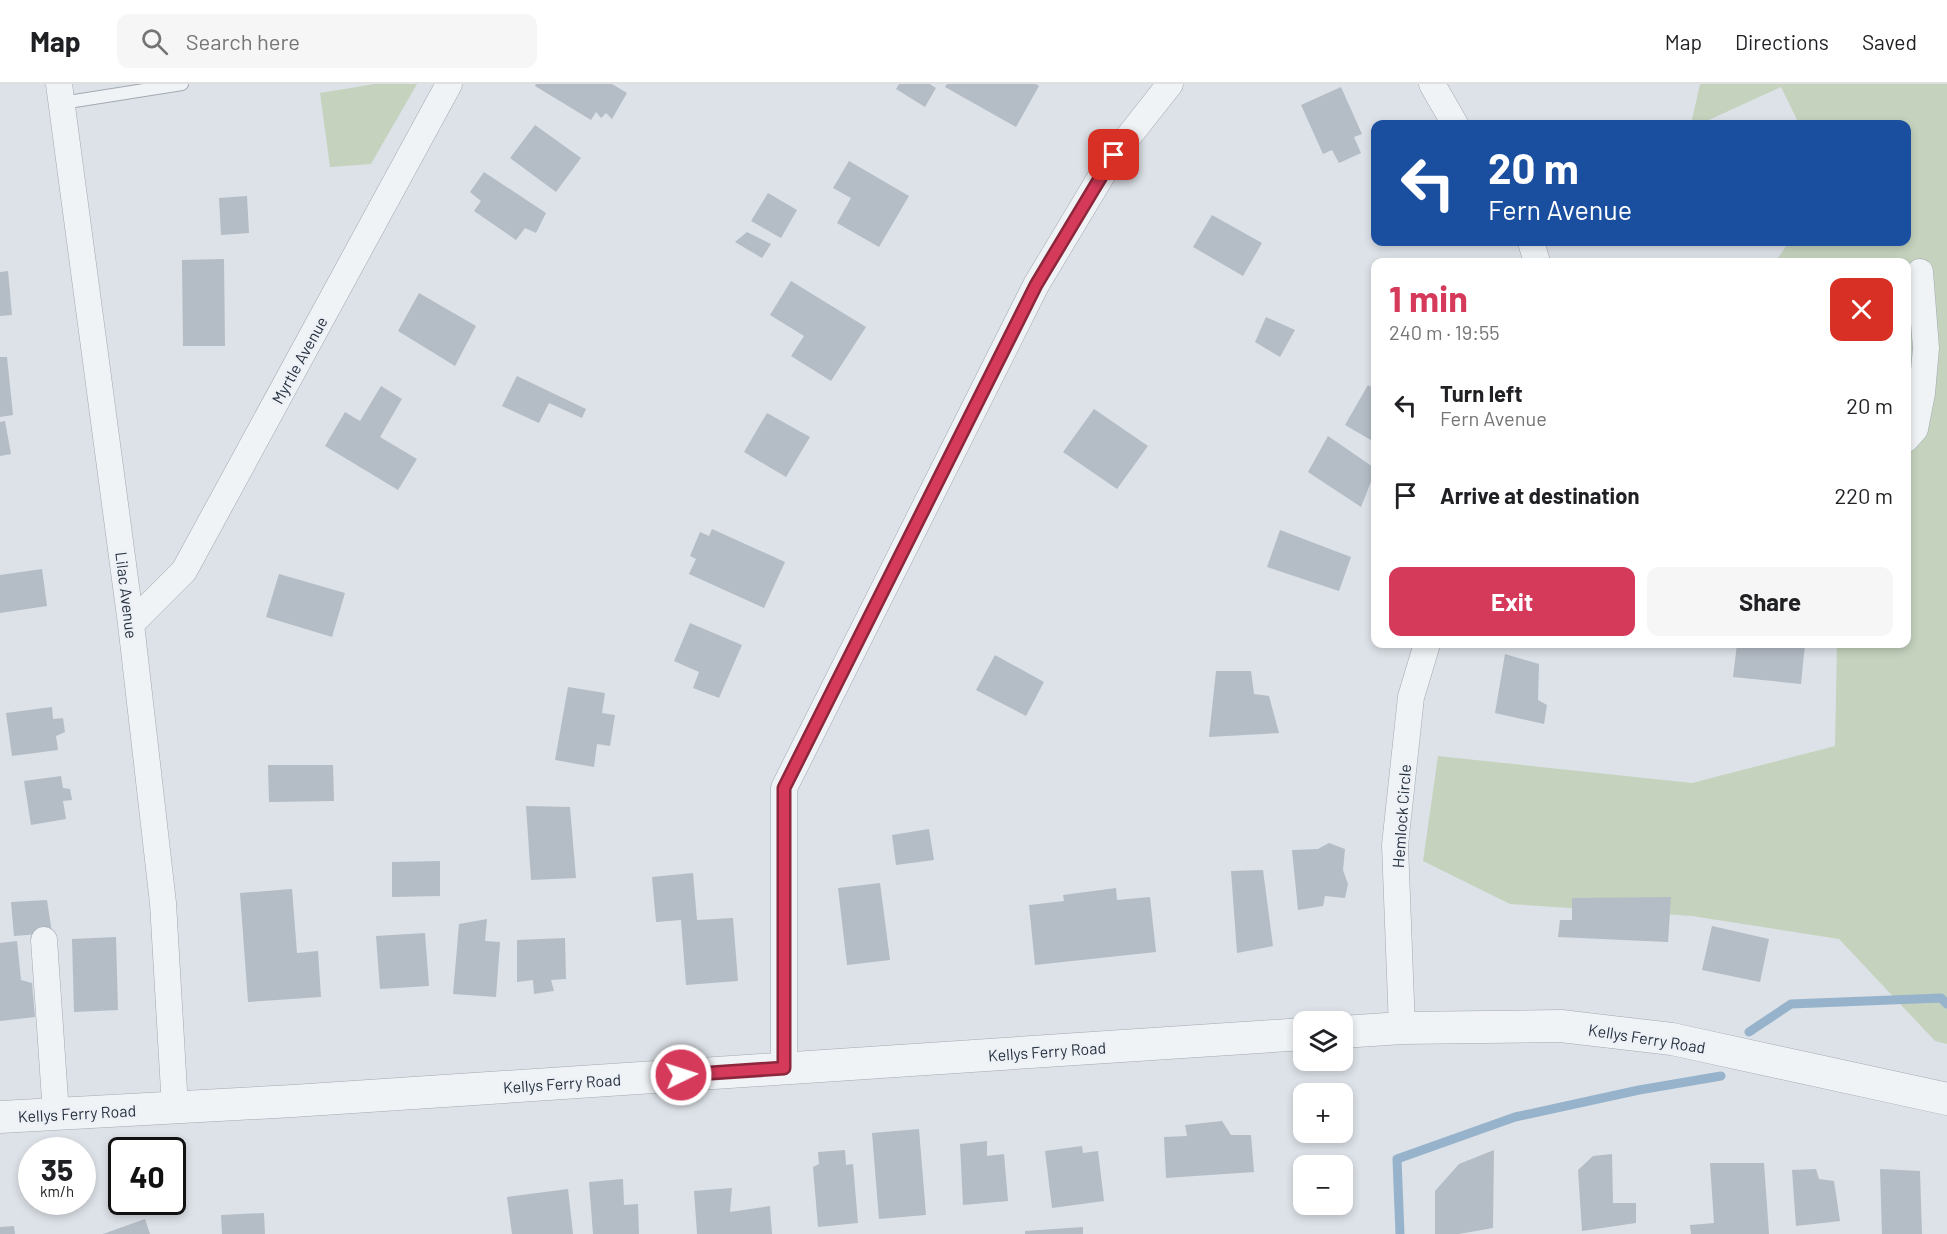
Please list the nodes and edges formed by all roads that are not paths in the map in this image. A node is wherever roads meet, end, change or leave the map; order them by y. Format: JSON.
{"nodes":[{"id":1,"x":182,"y":84,"type":"edge"},
{"id":2,"x":449,"y":84,"type":"edge"},
{"id":3,"x":1170,"y":84,"type":"edge"},
{"id":4,"x":1432,"y":84,"type":"edge"},
{"id":5,"x":60,"y":94,"type":"edge"},
{"id":6,"x":1453,"y":120,"type":"edge"},
{"id":7,"x":1920,"y":272,"type":"dead end"},
{"id":8,"x":1911,"y":433,"type":"edge"},
{"id":9,"x":131,"y":624,"type":"junction"},
{"id":10,"x":1426,"y":648,"type":"edge"},
{"id":11,"x":44,"y":940,"type":"dead end"},
{"id":12,"x":1402,"y":1028,"type":"junction"},
{"id":13,"x":1353,"y":1031,"type":"edge"},
{"id":14,"x":1293,"y":1035,"type":"edge"},
{"id":15,"x":784,"y":1068,"type":"junction"},
{"id":16,"x":1947,"y":1099,"type":"edge"},
{"id":17,"x":175,"y":1108,"type":"junction"},
{"id":18,"x":56,"y":1114,"type":"junction"},
{"id":19,"x":0,"y":1117,"type":"edge"}],
"edges":[{"from":1,"to":5,"type":"lane"},
{"from":2,"to":9,"type":"street","name":"Myrtle Avenue"},
{"from":3,"to":15,"type":"street"},
{"from":4,"to":6,"type":"street"},
{"from":5,"to":9,"type":"street","name":"Lilac Avenue"},
{"from":7,"to":8,"type":"street"},
{"from":9,"to":17,"type":"street","name":"Lilac Avenue"},
{"from":10,"to":12,"type":"street","name":"Hemlock Circle"},
{"from":11,"to":18,"type":"street"},
{"from":12,"to":13,"type":"street","name":"Kellys Ferry Road"},
{"from":12,"to":16,"type":"street","name":"Kellys Ferry Road"},
{"from":14,"to":15,"type":"street","name":"Kellys Ferry Road"},
{"from":15,"to":17,"type":"street","name":"Kellys Ferry Road"},
{"from":17,"to":18,"type":"street","name":"Kellys Ferry Road"},
{"from":18,"to":19,"type":"street","name":"Kellys Ferry Road"}]}
